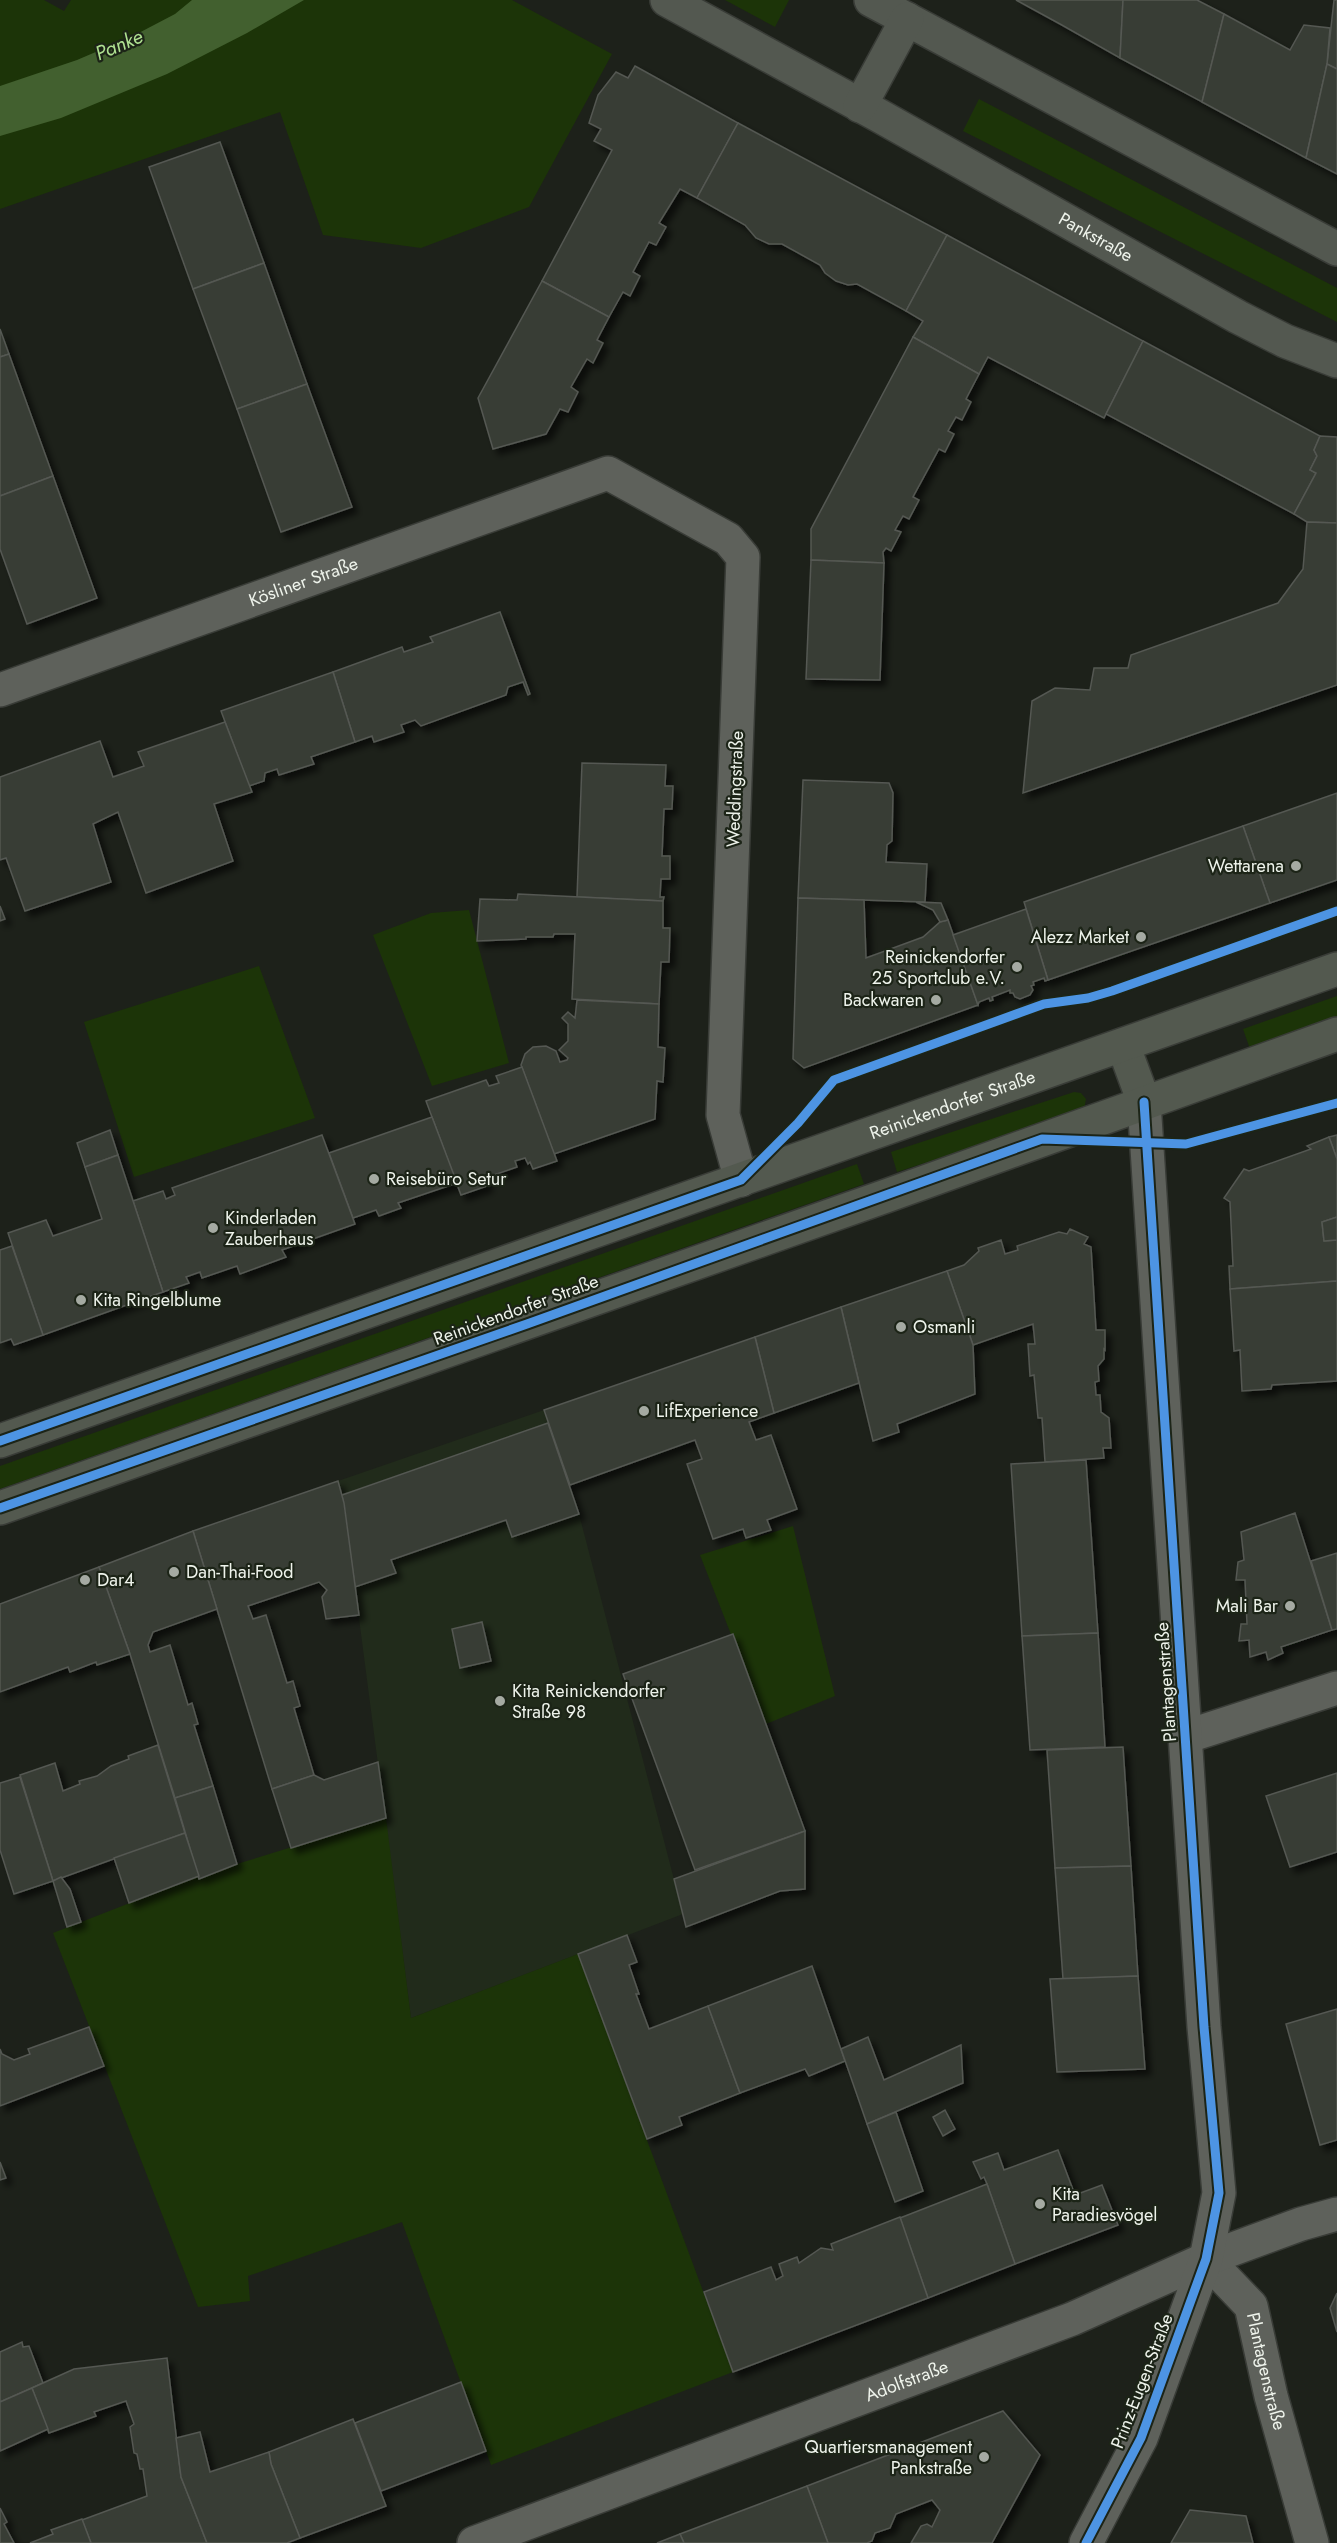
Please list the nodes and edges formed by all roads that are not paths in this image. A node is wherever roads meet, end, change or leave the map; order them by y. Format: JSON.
{"nodes":[{"id":1,"x":667,"y":0,"type":"edge"},
{"id":2,"x":871,"y":0,"type":"edge"},
{"id":3,"x":907,"y":20,"type":"junction"},
{"id":4,"x":860,"y":106,"type":"junction"},
{"id":5,"x":1337,"y":249,"type":"edge"},
{"id":6,"x":1337,"y":361,"type":"edge"},
{"id":7,"x":608,"y":472,"type":"joint"},
{"id":8,"x":0,"y":690,"type":"edge"},
{"id":9,"x":1337,"y":969,"type":"edge"},
{"id":10,"x":1337,"y":1034,"type":"edge"},
{"id":11,"x":1123,"y":1045,"type":"junction"},
{"id":12,"x":1144,"y":1101,"type":"junction"},
{"id":13,"x":741,"y":1180,"type":"junction"},
{"id":14,"x":0,"y":1441,"type":"edge"},
{"id":15,"x":0,"y":1508,"type":"edge"},
{"id":16,"x":1337,"y":1688,"type":"edge"},
{"id":17,"x":1185,"y":1737,"type":"junction"},
{"id":18,"x":1337,"y":2214,"type":"edge"},
{"id":19,"x":1206,"y":2259,"type":"junction"},
{"id":20,"x":474,"y":2543,"type":"edge"},
{"id":21,"x":1086,"y":2543,"type":"edge"},
{"id":22,"x":1312,"y":2543,"type":"edge"}],
"edges":[{"from":1,"to":4,"type":"main road","name":"Pankstraße"},
{"from":2,"to":3,"type":"main road"},
{"from":3,"to":4,"type":"main road"},
{"from":3,"to":5,"type":"main road"},
{"from":4,"to":6,"type":"main road","name":"Pankstraße"},
{"from":7,"to":8,"type":"street","name":"Kösliner Straße"},
{"from":7,"to":13,"type":"street","name":"Weddingstraße"},
{"from":9,"to":11,"type":"main road","name":"Reinickendorfer Straße"},
{"from":10,"to":12,"type":"main road","name":"Reinickendorfer Straße"},
{"from":11,"to":12,"type":"main road"},
{"from":11,"to":13,"type":"main road","name":"Reinickendorfer Straße"},
{"from":12,"to":15,"type":"main road","name":"Reinickendorfer Straße"},
{"from":12,"to":17,"type":"street","name":"Plantagenstraße"},
{"from":13,"to":14,"type":"main road","name":"Reinickendorfer Straße"},
{"from":16,"to":17,"type":"street"},
{"from":17,"to":19,"type":"street","name":"Plantagenstraße"},
{"from":18,"to":19,"type":"street","name":"Adolfstraße"},
{"from":19,"to":20,"type":"street","name":"Adolfstraße"},
{"from":19,"to":21,"type":"street","name":"Prinz-Eugen-Straße"},
{"from":19,"to":22,"type":"street","name":"Plantagenstraße"}]}
